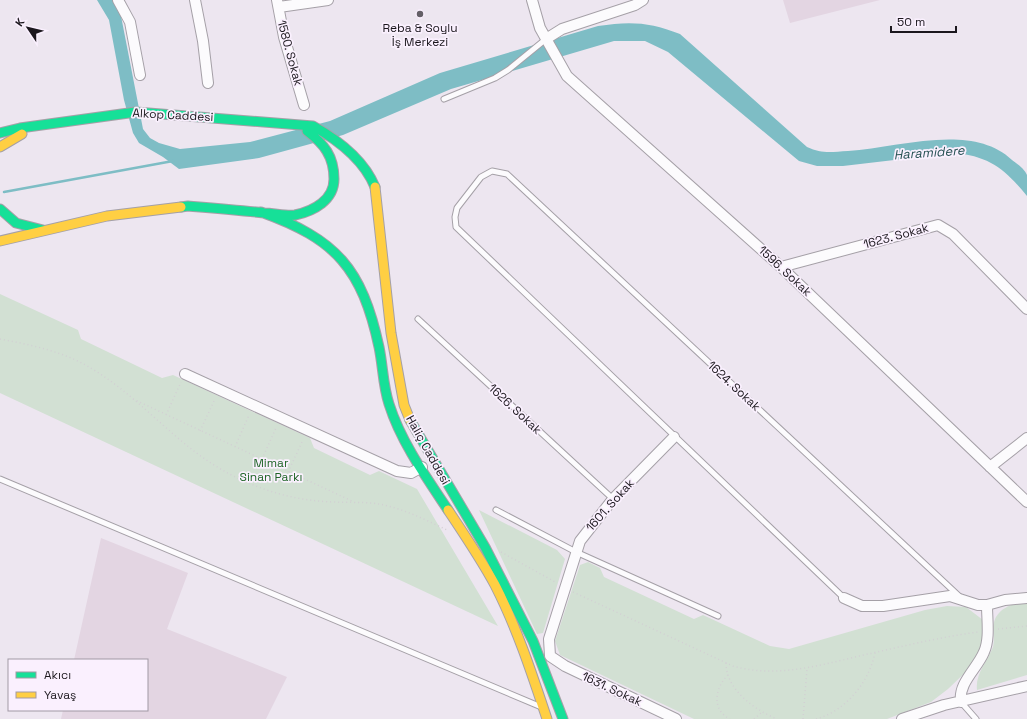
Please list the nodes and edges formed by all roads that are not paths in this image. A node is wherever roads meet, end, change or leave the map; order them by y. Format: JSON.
{"nodes":[{"id":1,"x":118,"y":0,"type":"edge"},
{"id":2,"x":195,"y":0,"type":"edge"},
{"id":3,"x":328,"y":0,"type":"edge"},
{"id":4,"x":532,"y":0,"type":"edge"},
{"id":5,"x":643,"y":0,"type":"edge"},
{"id":6,"x":278,"y":4,"type":"edge"},
{"id":7,"x":546,"y":39,"type":"junction"},
{"id":8,"x":140,"y":75,"type":"dead end"},
{"id":9,"x":208,"y":83,"type":"dead end"},
{"id":10,"x":444,"y":99,"type":"dead end"},
{"id":11,"x":304,"y":105,"type":"dead end"},
{"id":12,"x":298,"y":125,"type":"junction"},
{"id":13,"x":37,"y":126,"type":"junction"},
{"id":14,"x":0,"y":133,"type":"edge"},
{"id":15,"x":0,"y":147,"type":"edge"},
{"id":16,"x":0,"y":209,"type":"edge"},
{"id":17,"x":261,"y":212,"type":"junction"},
{"id":18,"x":44,"y":231,"type":"junction"},
{"id":19,"x":0,"y":241,"type":"edge"},
{"id":20,"x":781,"y":267,"type":"junction"},
{"id":21,"x":1027,"y":309,"type":"edge"},
{"id":22,"x":418,"y":319,"type":"dead end"},
{"id":23,"x":185,"y":374,"type":"road end"},
{"id":24,"x":674,"y":437,"type":"junction"},
{"id":25,"x":1027,"y":438,"type":"edge"},
{"id":26,"x":990,"y":466,"type":"junction"},
{"id":27,"x":422,"y":468,"type":"junction"},
{"id":28,"x":0,"y":479,"type":"edge"},
{"id":29,"x":613,"y":499,"type":"junction"},
{"id":30,"x":1027,"y":502,"type":"edge"},
{"id":31,"x":496,"y":510,"type":"dead end"},
{"id":32,"x":576,"y":552,"type":"junction"},
{"id":33,"x":844,"y":598,"type":"joint"},
{"id":34,"x":962,"y":598,"type":"junction"},
{"id":35,"x":1027,"y":598,"type":"edge"},
{"id":36,"x":987,"y":605,"type":"junction"},
{"id":37,"x":718,"y":616,"type":"dead end"},
{"id":38,"x":550,"y":656,"type":"junction"},
{"id":39,"x":542,"y":663,"type":"junction"},
{"id":40,"x":531,"y":671,"type":"junction"},
{"id":41,"x":1027,"y":686,"type":"edge"},
{"id":42,"x":961,"y":702,"type":"junction"},
{"id":43,"x":543,"y":708,"type":"junction"},
{"id":44,"x":547,"y":719,"type":"edge"},
{"id":45,"x":563,"y":719,"type":"edge"},
{"id":46,"x":676,"y":719,"type":"edge"},
{"id":47,"x":902,"y":719,"type":"edge"},
{"id":48,"x":976,"y":719,"type":"edge"}],
"edges":[{"from":1,"to":8,"type":"street"},
{"from":2,"to":9,"type":"street"},
{"from":3,"to":6,"type":"street"},
{"from":4,"to":7,"type":"street","name":"1596. Sokak"},
{"from":5,"to":7,"type":"street"},
{"from":6,"to":11,"type":"street","name":"1580. Sokak"},
{"from":7,"to":10,"type":"lane"},
{"from":7,"to":20,"type":"street","name":"1596. Sokak"},
{"from":12,"to":13,"type":"main road","name":"Alkop Caddesi"},
{"from":12,"to":17,"type":"main road"},
{"from":12,"to":39,"type":"main road","name":"Haliç Caddesi"},
{"from":13,"to":14,"type":"main road","name":"Alkop Caddesi"},
{"from":13,"to":15,"type":"main road"},
{"from":16,"to":18,"type":"main road"},
{"from":17,"to":18,"type":"main road"},
{"from":17,"to":27,"type":"main road","name":"Haliç Caddesi"},
{"from":18,"to":19,"type":"main road"},
{"from":20,"to":21,"type":"street","name":"1623. Sokak"},
{"from":20,"to":26,"type":"street","name":"1596. Sokak"},
{"from":22,"to":29,"type":"lane","name":"1626. Sokak"},
{"from":23,"to":27,"type":"street"},
{"from":24,"to":29,"type":"street","name":"1601. Sokak"},
{"from":24,"to":33,"type":"lane"},
{"from":24,"to":34,"type":"lane","name":"1624. Sokak"},
{"from":25,"to":26,"type":"street"},
{"from":26,"to":30,"type":"street","name":"1596. Sokak"},
{"from":27,"to":40,"type":"main road","name":"Haliç Caddesi"},
{"from":28,"to":43,"type":"lane"},
{"from":29,"to":32,"type":"street","name":"1601. Sokak"},
{"from":31,"to":32,"type":"lane"},
{"from":32,"to":37,"type":"lane"},
{"from":32,"to":38,"type":"street","name":"1601. Sokak"},
{"from":33,"to":34,"type":"street"},
{"from":34,"to":36,"type":"street"},
{"from":35,"to":36,"type":"street"},
{"from":36,"to":42,"type":"street"},
{"from":38,"to":39,"type":"main road"},
{"from":38,"to":46,"type":"street","name":"1631. Sokak"},
{"from":39,"to":40,"type":"main road"},
{"from":39,"to":45,"type":"main road","name":"Haliç Caddesi"},
{"from":40,"to":43,"type":"main road","name":"Haliç Caddesi"},
{"from":41,"to":42,"type":"street"},
{"from":42,"to":47,"type":"street"},
{"from":42,"to":48,"type":"lane"},
{"from":43,"to":44,"type":"main road","name":"Haliç Caddesi"}]}
